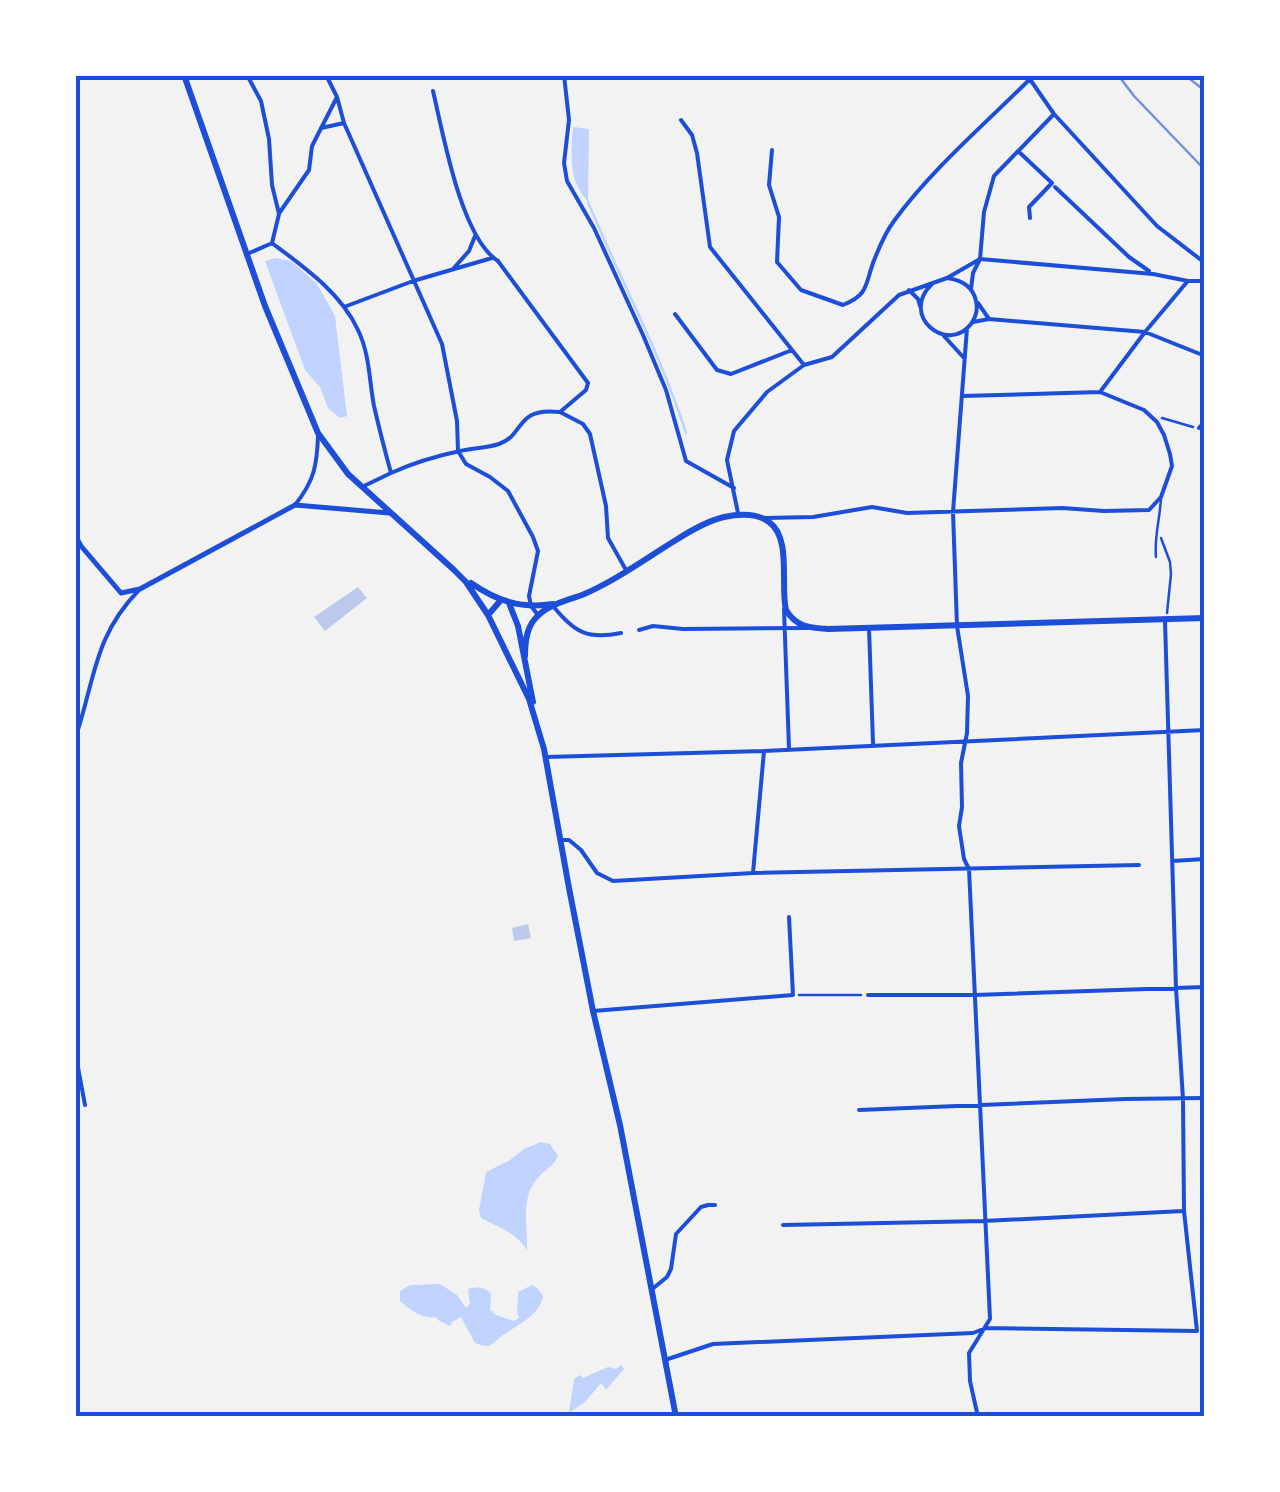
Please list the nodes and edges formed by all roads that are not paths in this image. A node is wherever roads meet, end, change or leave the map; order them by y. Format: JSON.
{"nodes":[{"id":1,"x":184,"y":75,"type":"edge"},
{"id":2,"x":247,"y":75,"type":"edge"},
{"id":3,"x":326,"y":75,"type":"edge"},
{"id":4,"x":564,"y":75,"type":"edge"},
{"id":5,"x":1029,"y":77,"type":"edge"},
{"id":6,"x":434,"y":91,"type":"dead end"},
{"id":7,"x":337,"y":97,"type":"junction"},
{"id":8,"x":1054,"y":114,"type":"junction"},
{"id":9,"x":681,"y":120,"type":"dead end"},
{"id":10,"x":344,"y":123,"type":"junction"},
{"id":11,"x":322,"y":128,"type":"junction"},
{"id":12,"x":772,"y":150,"type":"dead end"},
{"id":13,"x":1017,"y":150,"type":"junction"},
{"id":14,"x":1053,"y":185,"type":"junction"},
{"id":15,"x":279,"y":214,"type":"junction"},
{"id":16,"x":1030,"y":218,"type":"dead end"},
{"id":17,"x":475,"y":236,"type":"junction"},
{"id":18,"x":272,"y":244,"type":"junction"},
{"id":19,"x":247,"y":254,"type":"junction"},
{"id":20,"x":492,"y":258,"type":"junction"},
{"id":21,"x":980,"y":258,"type":"junction"},
{"id":22,"x":1205,"y":264,"type":"edge"},
{"id":23,"x":452,"y":270,"type":"junction"},
{"id":24,"x":1153,"y":274,"type":"junction"},
{"id":25,"x":948,"y":278,"type":"junction"},
{"id":26,"x":413,"y":281,"type":"junction"},
{"id":27,"x":1188,"y":281,"type":"junction"},
{"id":28,"x":1205,"y":281,"type":"edge"},
{"id":29,"x":932,"y":283,"type":"junction"},
{"id":30,"x":971,"y":289,"type":"junction"},
{"id":31,"x":908,"y":290,"type":"junction"},
{"id":32,"x":976,"y":300,"type":"junction"},
{"id":33,"x":344,"y":307,"type":"junction"},
{"id":34,"x":920,"y":307,"type":"junction"},
{"id":35,"x":675,"y":314,"type":"dead end"},
{"id":36,"x":989,"y":319,"type":"junction"},
{"id":37,"x":972,"y":322,"type":"junction"},
{"id":38,"x":966,"y":328,"type":"junction"},
{"id":39,"x":1145,"y":332,"type":"junction"},
{"id":40,"x":942,"y":334,"type":"junction"},
{"id":41,"x":792,"y":350,"type":"junction"},
{"id":42,"x":1205,"y":356,"type":"edge"},
{"id":43,"x":964,"y":358,"type":"junction"},
{"id":44,"x":804,"y":364,"type":"junction"},
{"id":45,"x":1100,"y":392,"type":"junction"},
{"id":46,"x":962,"y":396,"type":"junction"},
{"id":47,"x":560,"y":412,"type":"junction"},
{"id":48,"x":1205,"y":421,"type":"edge"},
{"id":49,"x":1199,"y":428,"type":"road end"},
{"id":50,"x":318,"y":433,"type":"junction"},
{"id":51,"x":458,"y":451,"type":"junction"},
{"id":52,"x":391,"y":473,"type":"junction"},
{"id":53,"x":360,"y":487,"type":"junction"},
{"id":54,"x":734,"y":488,"type":"junction"},
{"id":55,"x":1162,"y":497,"type":"junction"},
{"id":56,"x":296,"y":505,"type":"junction"},
{"id":57,"x":952,"y":512,"type":"junction"},
{"id":58,"x":389,"y":513,"type":"junction"},
{"id":59,"x":739,"y":515,"type":"junction"},
{"id":60,"x":761,"y":518,"type":"junction"},
{"id":61,"x":75,"y":535,"type":"edge"},
{"id":62,"x":1156,"y":557,"type":"dead end"},
{"id":63,"x":453,"y":569,"type":"junction"},
{"id":64,"x":626,"y":570,"type":"junction"},
{"id":65,"x":140,"y":589,"type":"junction"},
{"id":66,"x":121,"y":593,"type":"junction"},
{"id":67,"x":505,"y":601,"type":"junction"},
{"id":68,"x":127,"y":602,"type":"junction"},
{"id":69,"x":552,"y":605,"type":"junction"},
{"id":70,"x":531,"y":606,"type":"junction"},
{"id":71,"x":784,"y":606,"type":"junction"},
{"id":72,"x":488,"y":615,"type":"junction"},
{"id":73,"x":538,"y":616,"type":"junction"},
{"id":74,"x":1205,"y":618,"type":"edge"},
{"id":75,"x":1165,"y":619,"type":"junction"},
{"id":76,"x":958,"y":626,"type":"junction"},
{"id":77,"x":813,"y":628,"type":"junction"},
{"id":78,"x":869,"y":628,"type":"junction"},
{"id":79,"x":785,"y":629,"type":"junction"},
{"id":80,"x":639,"y":630,"type":"dead end"},
{"id":81,"x":621,"y":633,"type":"dead end"},
{"id":82,"x":525,"y":656,"type":"junction"},
{"id":83,"x":536,"y":718,"type":"junction"},
{"id":84,"x":1205,"y":730,"type":"edge"},
{"id":85,"x":1169,"y":731,"type":"junction"},
{"id":86,"x":75,"y":739,"type":"edge"},
{"id":87,"x":965,"y":742,"type":"junction"},
{"id":88,"x":873,"y":746,"type":"junction"},
{"id":89,"x":789,"y":750,"type":"junction"},
{"id":90,"x":764,"y":751,"type":"junction"},
{"id":91,"x":546,"y":757,"type":"junction"},
{"id":92,"x":561,"y":840,"type":"junction"},
{"id":93,"x":1205,"y":859,"type":"edge"},
{"id":94,"x":1172,"y":860,"type":"junction"},
{"id":95,"x":1139,"y":864,"type":"dead end"},
{"id":96,"x":969,"y":869,"type":"junction"},
{"id":97,"x":754,"y":873,"type":"junction"},
{"id":98,"x":790,"y":917,"type":"dead end"},
{"id":99,"x":1205,"y":987,"type":"edge"},
{"id":100,"x":1176,"y":988,"type":"junction"},
{"id":101,"x":868,"y":995,"type":"road end"},
{"id":102,"x":976,"y":995,"type":"junction"},
{"id":103,"x":593,"y":1011,"type":"junction"},
{"id":104,"x":75,"y":1024,"type":"edge"},
{"id":105,"x":1183,"y":1098,"type":"junction"},
{"id":106,"x":1205,"y":1098,"type":"edge"},
{"id":107,"x":980,"y":1104,"type":"junction"},
{"id":108,"x":84,"y":1105,"type":"dead end"},
{"id":109,"x":860,"y":1110,"type":"dead end"},
{"id":110,"x":715,"y":1206,"type":"dead end"},
{"id":111,"x":1184,"y":1211,"type":"junction"},
{"id":112,"x":984,"y":1222,"type":"junction"},
{"id":113,"x":784,"y":1225,"type":"dead end"},
{"id":114,"x":651,"y":1290,"type":"junction"},
{"id":115,"x":986,"y":1328,"type":"junction"},
{"id":116,"x":665,"y":1360,"type":"junction"},
{"id":117,"x":676,"y":1417,"type":"edge"},
{"id":118,"x":978,"y":1417,"type":"edge"}],
"edges":[{"from":1,"to":19,"type":"main road"},
{"from":2,"to":15,"type":"street"},
{"from":3,"to":7,"type":"street"},
{"from":4,"to":54,"type":"street"},
{"from":5,"to":8,"type":"street"},
{"from":5,"to":12,"type":"street"},
{"from":6,"to":17,"type":"street"},
{"from":7,"to":10,"type":"street"},
{"from":7,"to":11,"type":"street"},
{"from":8,"to":13,"type":"street"},
{"from":8,"to":22,"type":"street"},
{"from":9,"to":41,"type":"street"},
{"from":10,"to":11,"type":"street"},
{"from":10,"to":26,"type":"street"},
{"from":11,"to":15,"type":"street"},
{"from":13,"to":14,"type":"street"},
{"from":13,"to":21,"type":"street"},
{"from":14,"to":16,"type":"street"},
{"from":14,"to":24,"type":"street"},
{"from":15,"to":18,"type":"street"},
{"from":17,"to":20,"type":"street"},
{"from":17,"to":23,"type":"street"},
{"from":18,"to":19,"type":"street"},
{"from":18,"to":33,"type":"street"},
{"from":19,"to":50,"type":"main road"},
{"from":20,"to":23,"type":"street"},
{"from":20,"to":47,"type":"street"},
{"from":21,"to":24,"type":"street"},
{"from":21,"to":25,"type":"street"},
{"from":21,"to":30,"type":"street"},
{"from":23,"to":26,"type":"street"},
{"from":24,"to":27,"type":"street"},
{"from":25,"to":29,"type":"street"},
{"from":25,"to":30,"type":"street"},
{"from":26,"to":33,"type":"street"},
{"from":26,"to":51,"type":"street"},
{"from":27,"to":28,"type":"street"},
{"from":27,"to":39,"type":"street"},
{"from":29,"to":31,"type":"street"},
{"from":29,"to":34,"type":"street"},
{"from":30,"to":32,"type":"street"},
{"from":31,"to":34,"type":"street"},
{"from":31,"to":44,"type":"street"},
{"from":32,"to":36,"type":"street"},
{"from":32,"to":37,"type":"street"},
{"from":33,"to":52,"type":"street"},
{"from":34,"to":40,"type":"street"},
{"from":35,"to":41,"type":"street"},
{"from":36,"to":37,"type":"street"},
{"from":36,"to":39,"type":"street"},
{"from":37,"to":38,"type":"street"},
{"from":38,"to":40,"type":"street"},
{"from":38,"to":43,"type":"street"},
{"from":39,"to":42,"type":"street"},
{"from":39,"to":45,"type":"street"},
{"from":40,"to":43,"type":"street"},
{"from":41,"to":44,"type":"street"},
{"from":43,"to":46,"type":"street"},
{"from":44,"to":54,"type":"street"},
{"from":45,"to":46,"type":"street"},
{"from":45,"to":55,"type":"street"},
{"from":46,"to":57,"type":"street"},
{"from":47,"to":51,"type":"street"},
{"from":47,"to":64,"type":"street"},
{"from":48,"to":49,"type":"street"},
{"from":50,"to":53,"type":"main road"},
{"from":50,"to":56,"type":"street"},
{"from":51,"to":52,"type":"street"},
{"from":51,"to":70,"type":"street"},
{"from":52,"to":53,"type":"street"},
{"from":53,"to":58,"type":"main road"},
{"from":54,"to":59,"type":"street"},
{"from":55,"to":57,"type":"street"},
{"from":55,"to":62,"type":"lane"},
{"from":56,"to":58,"type":"street"},
{"from":56,"to":65,"type":"street"},
{"from":57,"to":60,"type":"street"},
{"from":57,"to":76,"type":"street"},
{"from":58,"to":63,"type":"main road"},
{"from":59,"to":60,"type":"main road"},
{"from":59,"to":64,"type":"main road"},
{"from":60,"to":71,"type":"main road"},
{"from":61,"to":66,"type":"street"},
{"from":63,"to":67,"type":"main road"},
{"from":63,"to":72,"type":"main road"},
{"from":64,"to":69,"type":"main road"},
{"from":65,"to":66,"type":"street"},
{"from":65,"to":68,"type":"street"},
{"from":66,"to":68,"type":"street"},
{"from":67,"to":70,"type":"main road"},
{"from":67,"to":72,"type":"main road"},
{"from":67,"to":82,"type":"main road"},
{"from":68,"to":86,"type":"street"},
{"from":69,"to":70,"type":"main road"},
{"from":69,"to":73,"type":"main road"},
{"from":69,"to":81,"type":"street"},
{"from":70,"to":73,"type":"street"},
{"from":71,"to":77,"type":"main road"},
{"from":71,"to":79,"type":"street"},
{"from":72,"to":83,"type":"main road"},
{"from":73,"to":82,"type":"main road"},
{"from":74,"to":75,"type":"main road"},
{"from":75,"to":76,"type":"main road"},
{"from":75,"to":85,"type":"street"},
{"from":76,"to":78,"type":"main road"},
{"from":76,"to":87,"type":"street"},
{"from":77,"to":78,"type":"main road"},
{"from":77,"to":79,"type":"street"},
{"from":78,"to":88,"type":"street"},
{"from":79,"to":80,"type":"street"},
{"from":79,"to":89,"type":"street"},
{"from":82,"to":83,"type":"main road"},
{"from":83,"to":91,"type":"main road"},
{"from":84,"to":85,"type":"street"},
{"from":85,"to":87,"type":"street"},
{"from":85,"to":94,"type":"street"},
{"from":87,"to":88,"type":"street"},
{"from":87,"to":96,"type":"street"},
{"from":88,"to":89,"type":"street"},
{"from":89,"to":90,"type":"street"},
{"from":90,"to":91,"type":"street"},
{"from":90,"to":97,"type":"street"},
{"from":91,"to":92,"type":"main road"},
{"from":92,"to":97,"type":"street"},
{"from":92,"to":103,"type":"main road"},
{"from":93,"to":94,"type":"street"},
{"from":94,"to":100,"type":"street"},
{"from":95,"to":96,"type":"street"},
{"from":96,"to":97,"type":"street"},
{"from":96,"to":102,"type":"street"},
{"from":98,"to":103,"type":"street"},
{"from":99,"to":100,"type":"street"},
{"from":100,"to":102,"type":"street"},
{"from":100,"to":105,"type":"street"},
{"from":101,"to":102,"type":"street"},
{"from":102,"to":107,"type":"street"},
{"from":103,"to":114,"type":"main road"},
{"from":104,"to":108,"type":"street"},
{"from":105,"to":106,"type":"street"},
{"from":105,"to":107,"type":"street"},
{"from":105,"to":111,"type":"street"},
{"from":107,"to":109,"type":"street"},
{"from":107,"to":112,"type":"street"},
{"from":110,"to":114,"type":"street"},
{"from":111,"to":112,"type":"street"},
{"from":111,"to":115,"type":"street"},
{"from":112,"to":113,"type":"street"},
{"from":112,"to":115,"type":"street"},
{"from":114,"to":116,"type":"main road"},
{"from":115,"to":116,"type":"street"},
{"from":115,"to":118,"type":"street"},
{"from":116,"to":117,"type":"main road"}]}
